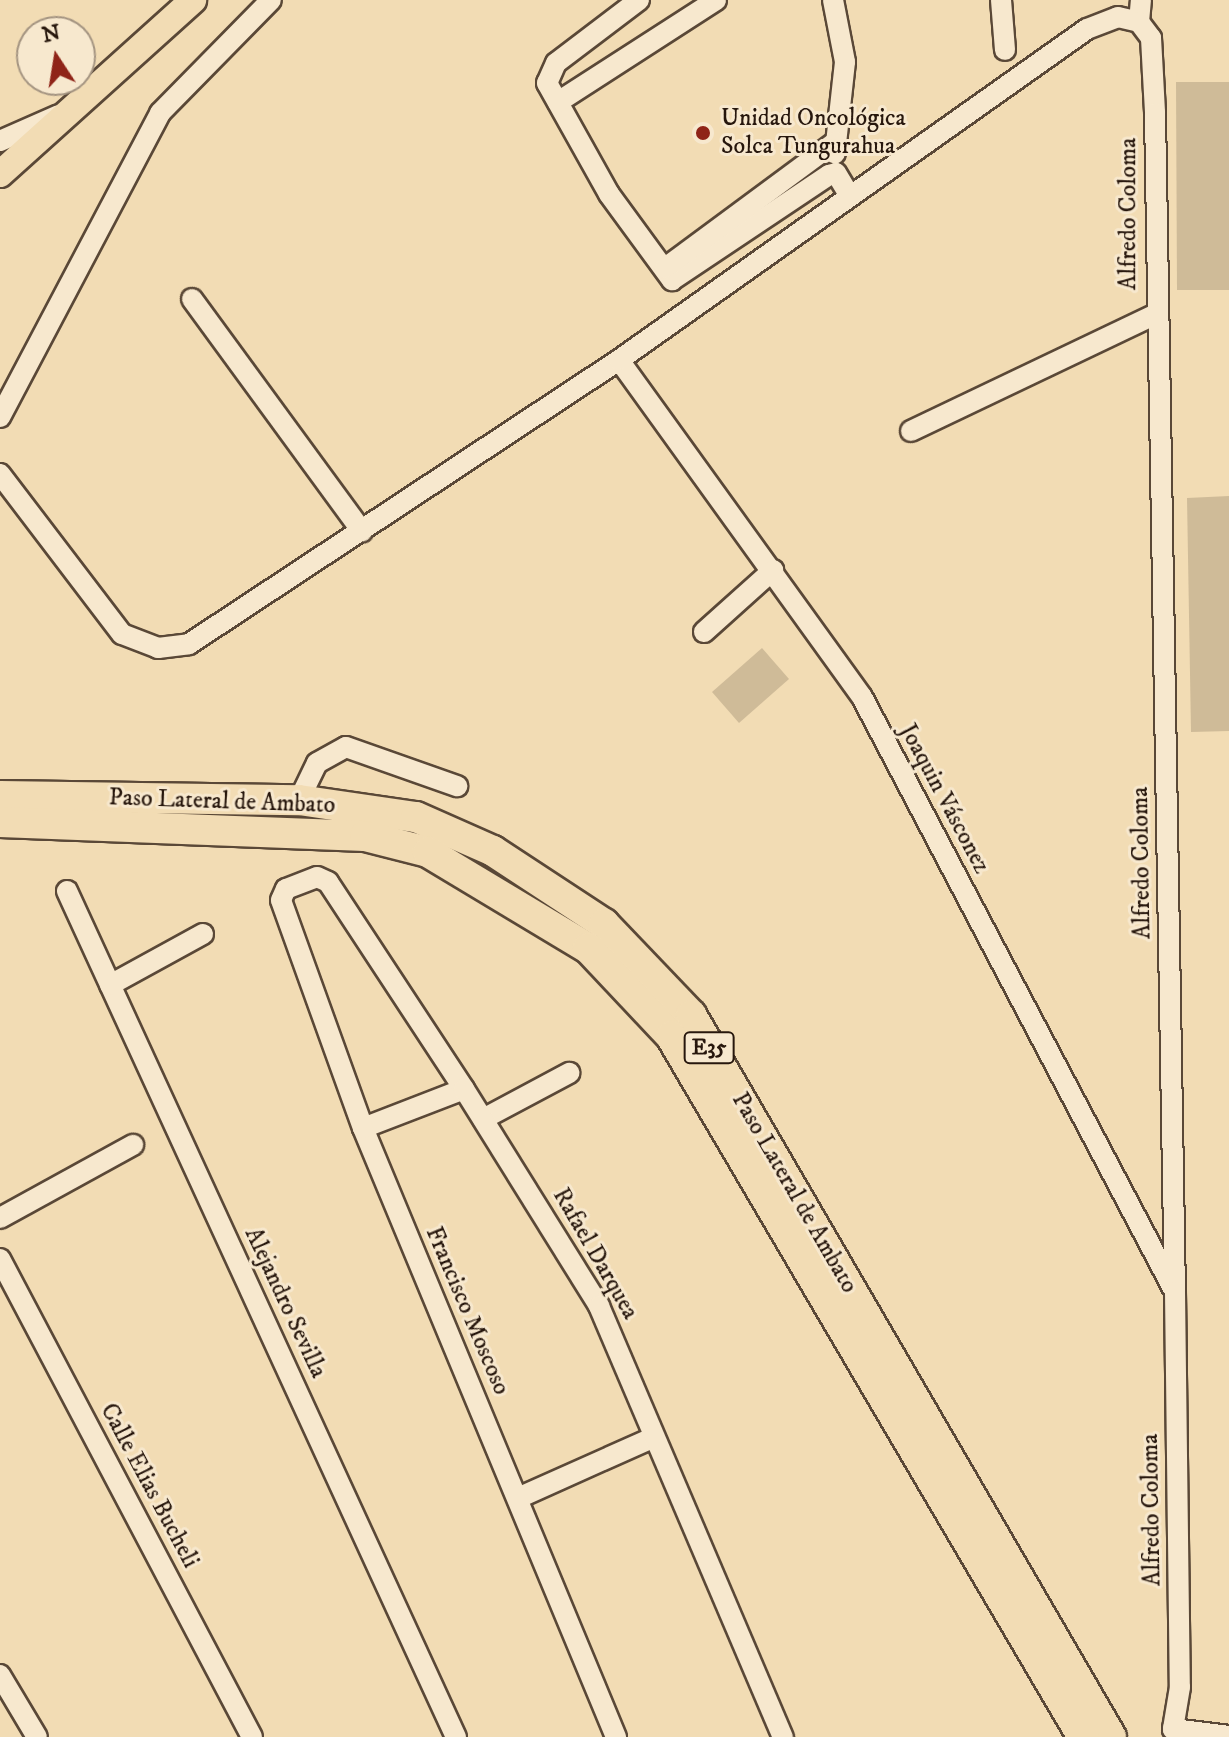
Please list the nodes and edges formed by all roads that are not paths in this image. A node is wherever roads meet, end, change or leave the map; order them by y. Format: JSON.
{"nodes":[{"id":1,"x":193,"y":0,"type":"edge"},
{"id":2,"x":271,"y":0,"type":"edge"},
{"id":3,"x":639,"y":0,"type":"edge"},
{"id":4,"x":716,"y":0,"type":"edge"},
{"id":5,"x":833,"y":0,"type":"edge"},
{"id":6,"x":1001,"y":0,"type":"edge"},
{"id":7,"x":1141,"y":0,"type":"edge"},
{"id":8,"x":1145,"y":30,"type":"junction"},
{"id":9,"x":1005,"y":50,"type":"dead end"},
{"id":10,"x":558,"y":102,"type":"junction"},
{"id":11,"x":75,"y":108,"type":"junction"},
{"id":12,"x":0,"y":141,"type":"edge"},
{"id":13,"x":835,"y":142,"type":"junction"},
{"id":14,"x":836,"y":173,"type":"junction"},
{"id":15,"x":0,"y":174,"type":"edge"},
{"id":16,"x":850,"y":196,"type":"junction"},
{"id":17,"x":668,"y":274,"type":"junction"},
{"id":18,"x":192,"y":299,"type":"dead end"},
{"id":19,"x":692,"y":309,"type":"junction"},
{"id":20,"x":1156,"y":314,"type":"junction"},
{"id":21,"x":619,"y":360,"type":"junction"},
{"id":22,"x":0,"y":417,"type":"edge"},
{"id":23,"x":911,"y":431,"type":"dead end"},
{"id":24,"x":0,"y":474,"type":"edge"},
{"id":25,"x":362,"y":531,"type":"junction"},
{"id":26,"x":773,"y":570,"type":"junction"},
{"id":27,"x":704,"y":632,"type":"dead end"},
{"id":28,"x":0,"y":782,"type":"edge"},
{"id":29,"x":457,"y":786,"type":"dead end"},
{"id":30,"x":186,"y":797,"type":"junction"},
{"id":31,"x":299,"y":800,"type":"junction"},
{"id":32,"x":1,"y":816,"type":"edge"},
{"id":33,"x":67,"y":891,"type":"dead end"},
{"id":34,"x":281,"y":900,"type":"joint"},
{"id":35,"x":203,"y":934,"type":"dead end"},
{"id":36,"x":110,"y":985,"type":"junction"},
{"id":37,"x":569,"y":1073,"type":"dead end"},
{"id":38,"x":464,"y":1089,"type":"junction"},
{"id":39,"x":483,"y":1119,"type":"junction"},
{"id":40,"x":363,"y":1128,"type":"junction"},
{"id":41,"x":133,"y":1145,"type":"dead end"},
{"id":42,"x":0,"y":1218,"type":"edge"},
{"id":43,"x":0,"y":1259,"type":"edge"},
{"id":44,"x":1175,"y":1292,"type":"junction"},
{"id":45,"x":904,"y":1407,"type":"junction"},
{"id":46,"x":650,"y":1439,"type":"junction"},
{"id":47,"x":518,"y":1498,"type":"junction"},
{"id":48,"x":0,"y":1675,"type":"edge"},
{"id":49,"x":1169,"y":1733,"type":"edge"},
{"id":50,"x":1229,"y":1736,"type":"edge"},
{"id":51,"x":37,"y":1737,"type":"edge"},
{"id":52,"x":252,"y":1737,"type":"edge"},
{"id":53,"x":456,"y":1737,"type":"edge"},
{"id":54,"x":616,"y":1737,"type":"edge"},
{"id":55,"x":783,"y":1737,"type":"edge"},
{"id":56,"x":1083,"y":1737,"type":"edge"},
{"id":57,"x":1111,"y":1737,"type":"edge"}],
"edges":[{"from":1,"to":11,"type":"main road"},
{"from":2,"to":22,"type":"street"},
{"from":3,"to":10,"type":"street"},
{"from":4,"to":10,"type":"street"},
{"from":5,"to":13,"type":"street"},
{"from":6,"to":9,"type":"street"},
{"from":7,"to":8,"type":"street","name":"Alfredo Coloma"},
{"from":8,"to":16,"type":"street"},
{"from":8,"to":20,"type":"street","name":"Alfredo Coloma"},
{"from":10,"to":17,"type":"street"},
{"from":11,"to":12,"type":"street"},
{"from":11,"to":15,"type":"main road"},
{"from":13,"to":14,"type":"street"},
{"from":13,"to":17,"type":"street"},
{"from":14,"to":16,"type":"street"},
{"from":14,"to":17,"type":"street"},
{"from":16,"to":19,"type":"street"},
{"from":17,"to":19,"type":"street"},
{"from":18,"to":25,"type":"street"},
{"from":19,"to":21,"type":"street"},
{"from":20,"to":23,"type":"street"},
{"from":20,"to":44,"type":"street","name":"Alfredo Coloma"},
{"from":21,"to":25,"type":"street"},
{"from":21,"to":26,"type":"street","name":"Joaquin Vásconez"},
{"from":24,"to":25,"type":"street"},
{"from":26,"to":27,"type":"street"},
{"from":26,"to":44,"type":"street","name":"Joaquin Vásconez"},
{"from":28,"to":30,"type":"highway"},
{"from":29,"to":31,"type":"street"},
{"from":30,"to":31,"type":"highway","name":"Paso Lateral de Ambato","number":"E35"},
{"from":30,"to":32,"type":"highway","name":"Paso Lateral de Ambato","number":"E35"},
{"from":31,"to":45,"type":"highway","name":"Paso Lateral de Ambato","number":"E35"},
{"from":32,"to":45,"type":"highway","name":"Paso Lateral de Ambato","number":"E35"},
{"from":33,"to":36,"type":"street","name":"Alejandro Sevilla"},
{"from":34,"to":38,"type":"street","name":"Rafael Darquea"},
{"from":34,"to":40,"type":"street","name":"Francisco Moscoso"},
{"from":35,"to":36,"type":"street"},
{"from":36,"to":53,"type":"street","name":"Alejandro Sevilla"},
{"from":37,"to":39,"type":"street"},
{"from":38,"to":39,"type":"street","name":"Rafael Darquea"},
{"from":38,"to":40,"type":"street"},
{"from":39,"to":46,"type":"street","name":"Rafael Darquea"},
{"from":40,"to":47,"type":"street","name":"Francisco Moscoso"},
{"from":41,"to":42,"type":"street"},
{"from":43,"to":52,"type":"street","name":"Calle Elias Bucheli"},
{"from":44,"to":49,"type":"street","name":"Alfredo Coloma"},
{"from":45,"to":56,"type":"highway","name":"Paso Lateral de Ambato","number":"E35"},
{"from":45,"to":57,"type":"highway","name":"Paso Lateral de Ambato","number":"E35"},
{"from":46,"to":47,"type":"street"},
{"from":46,"to":55,"type":"street","name":"Rafael Darquea"},
{"from":47,"to":54,"type":"street","name":"Francisco Moscoso"},
{"from":48,"to":51,"type":"street"},
{"from":49,"to":50,"type":"street"}]}
